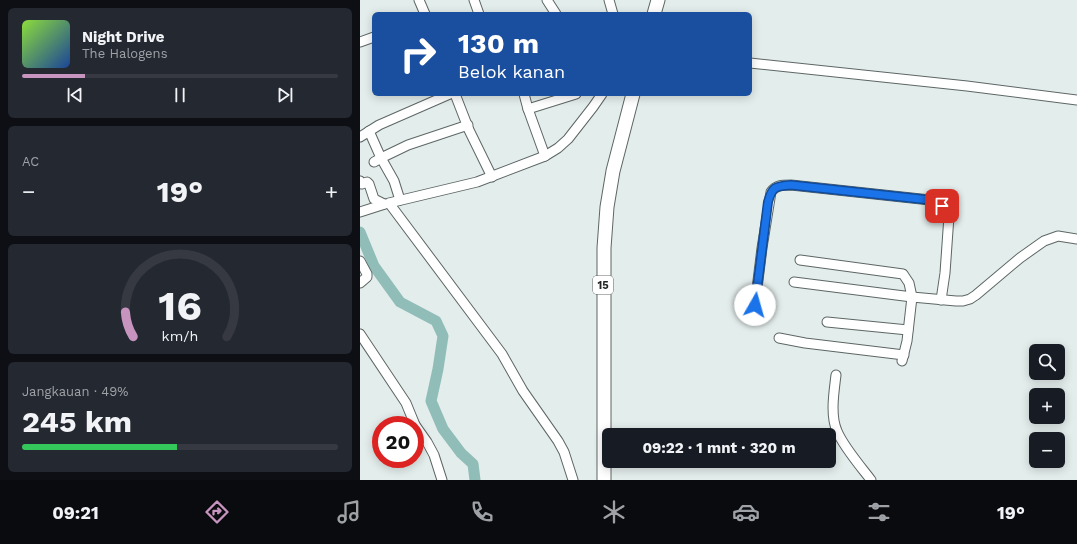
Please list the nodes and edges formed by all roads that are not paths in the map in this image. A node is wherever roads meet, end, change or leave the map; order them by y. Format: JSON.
{"nodes":[{"id":1,"x":419,"y":0,"type":"edge"},
{"id":2,"x":474,"y":0,"type":"edge"},
{"id":3,"x":547,"y":0,"type":"edge"},
{"id":4,"x":609,"y":0,"type":"edge"},
{"id":5,"x":658,"y":0,"type":"edge"},
{"id":6,"x":422,"y":12,"type":"edge"},
{"id":7,"x":478,"y":12,"type":"edge"},
{"id":8,"x":555,"y":12,"type":"edge"},
{"id":9,"x":612,"y":12,"type":"edge"},
{"id":10,"x":655,"y":12,"type":"edge"},
{"id":11,"x":372,"y":38,"type":"edge"},
{"id":12,"x":360,"y":42,"type":"edge"},
{"id":13,"x":752,"y":62,"type":"edge"},
{"id":14,"x":445,"y":96,"type":"edge"},
{"id":15,"x":456,"y":96,"type":"edge"},
{"id":16,"x":525,"y":96,"type":"edge"},
{"id":17,"x":570,"y":96,"type":"edge"},
{"id":18,"x":601,"y":96,"type":"edge"},
{"id":19,"x":632,"y":96,"type":"edge"},
{"id":20,"x":1077,"y":100,"type":"edge"},
{"id":21,"x":528,"y":109,"type":"junction"},
{"id":22,"x":468,"y":125,"type":"junction"},
{"id":23,"x":369,"y":131,"type":"junction"},
{"id":24,"x":360,"y":137,"type":"edge"},
{"id":25,"x":545,"y":156,"type":"junction"},
{"id":26,"x":377,"y":160,"type":"junction"},
{"id":27,"x":492,"y":177,"type":"junction"},
{"id":28,"x":360,"y":181,"type":"edge"},
{"id":29,"x":400,"y":200,"type":"junction"},
{"id":30,"x":387,"y":204,"type":"junction"},
{"id":31,"x":360,"y":212,"type":"edge"},
{"id":32,"x":1077,"y":239,"type":"edge"},
{"id":33,"x":800,"y":260,"type":"dead end"},
{"id":34,"x":360,"y":261,"type":"edge"},
{"id":35,"x":794,"y":282,"type":"dead end"},
{"id":36,"x":360,"y":283,"type":"edge"},
{"id":37,"x":912,"y":296,"type":"junction"},
{"id":38,"x":941,"y":300,"type":"junction"},
{"id":39,"x":755,"y":305,"type":"dead end"},
{"id":40,"x":827,"y":322,"type":"dead end"},
{"id":41,"x":908,"y":330,"type":"junction"},
{"id":42,"x":360,"y":334,"type":"edge"},
{"id":43,"x":779,"y":338,"type":"dead end"},
{"id":44,"x":836,"y":375,"type":"dead end"},
{"id":45,"x":411,"y":416,"type":"edge"},
{"id":46,"x":424,"y":438,"type":"edge"},
{"id":47,"x":442,"y":480,"type":"edge"},
{"id":48,"x":573,"y":480,"type":"edge"},
{"id":49,"x":604,"y":480,"type":"edge"},
{"id":50,"x":871,"y":480,"type":"edge"}],
"edges":[{"from":1,"to":6,"type":"street"},
{"from":2,"to":7,"type":"street"},
{"from":3,"to":8,"type":"street"},
{"from":4,"to":9,"type":"street"},
{"from":5,"to":10,"type":"highway"},
{"from":11,"to":12,"type":"street"},
{"from":13,"to":20,"type":"street"},
{"from":14,"to":23,"type":"street"},
{"from":15,"to":22,"type":"street"},
{"from":16,"to":21,"type":"street"},
{"from":17,"to":21,"type":"street"},
{"from":18,"to":25,"type":"street"},
{"from":19,"to":49,"type":"highway","number":"15"},
{"from":21,"to":25,"type":"street"},
{"from":22,"to":26,"type":"street"},
{"from":22,"to":27,"type":"street"},
{"from":23,"to":24,"type":"street"},
{"from":23,"to":26,"type":"street"},
{"from":25,"to":27,"type":"street"},
{"from":26,"to":29,"type":"street"},
{"from":27,"to":29,"type":"street"},
{"from":28,"to":30,"type":"street"},
{"from":29,"to":30,"type":"street"},
{"from":30,"to":31,"type":"street"},
{"from":30,"to":48,"type":"street"},
{"from":32,"to":38,"type":"street"},
{"from":33,"to":37,"type":"street"},
{"from":34,"to":36,"type":"street"},
{"from":35,"to":37,"type":"street"},
{"from":37,"to":38,"type":"street"},
{"from":37,"to":41,"type":"street"},
{"from":38,"to":39,"type":"street"},
{"from":40,"to":41,"type":"street"},
{"from":41,"to":43,"type":"street"},
{"from":42,"to":45,"type":"street"},
{"from":44,"to":50,"type":"street"},
{"from":46,"to":47,"type":"street"}]}
